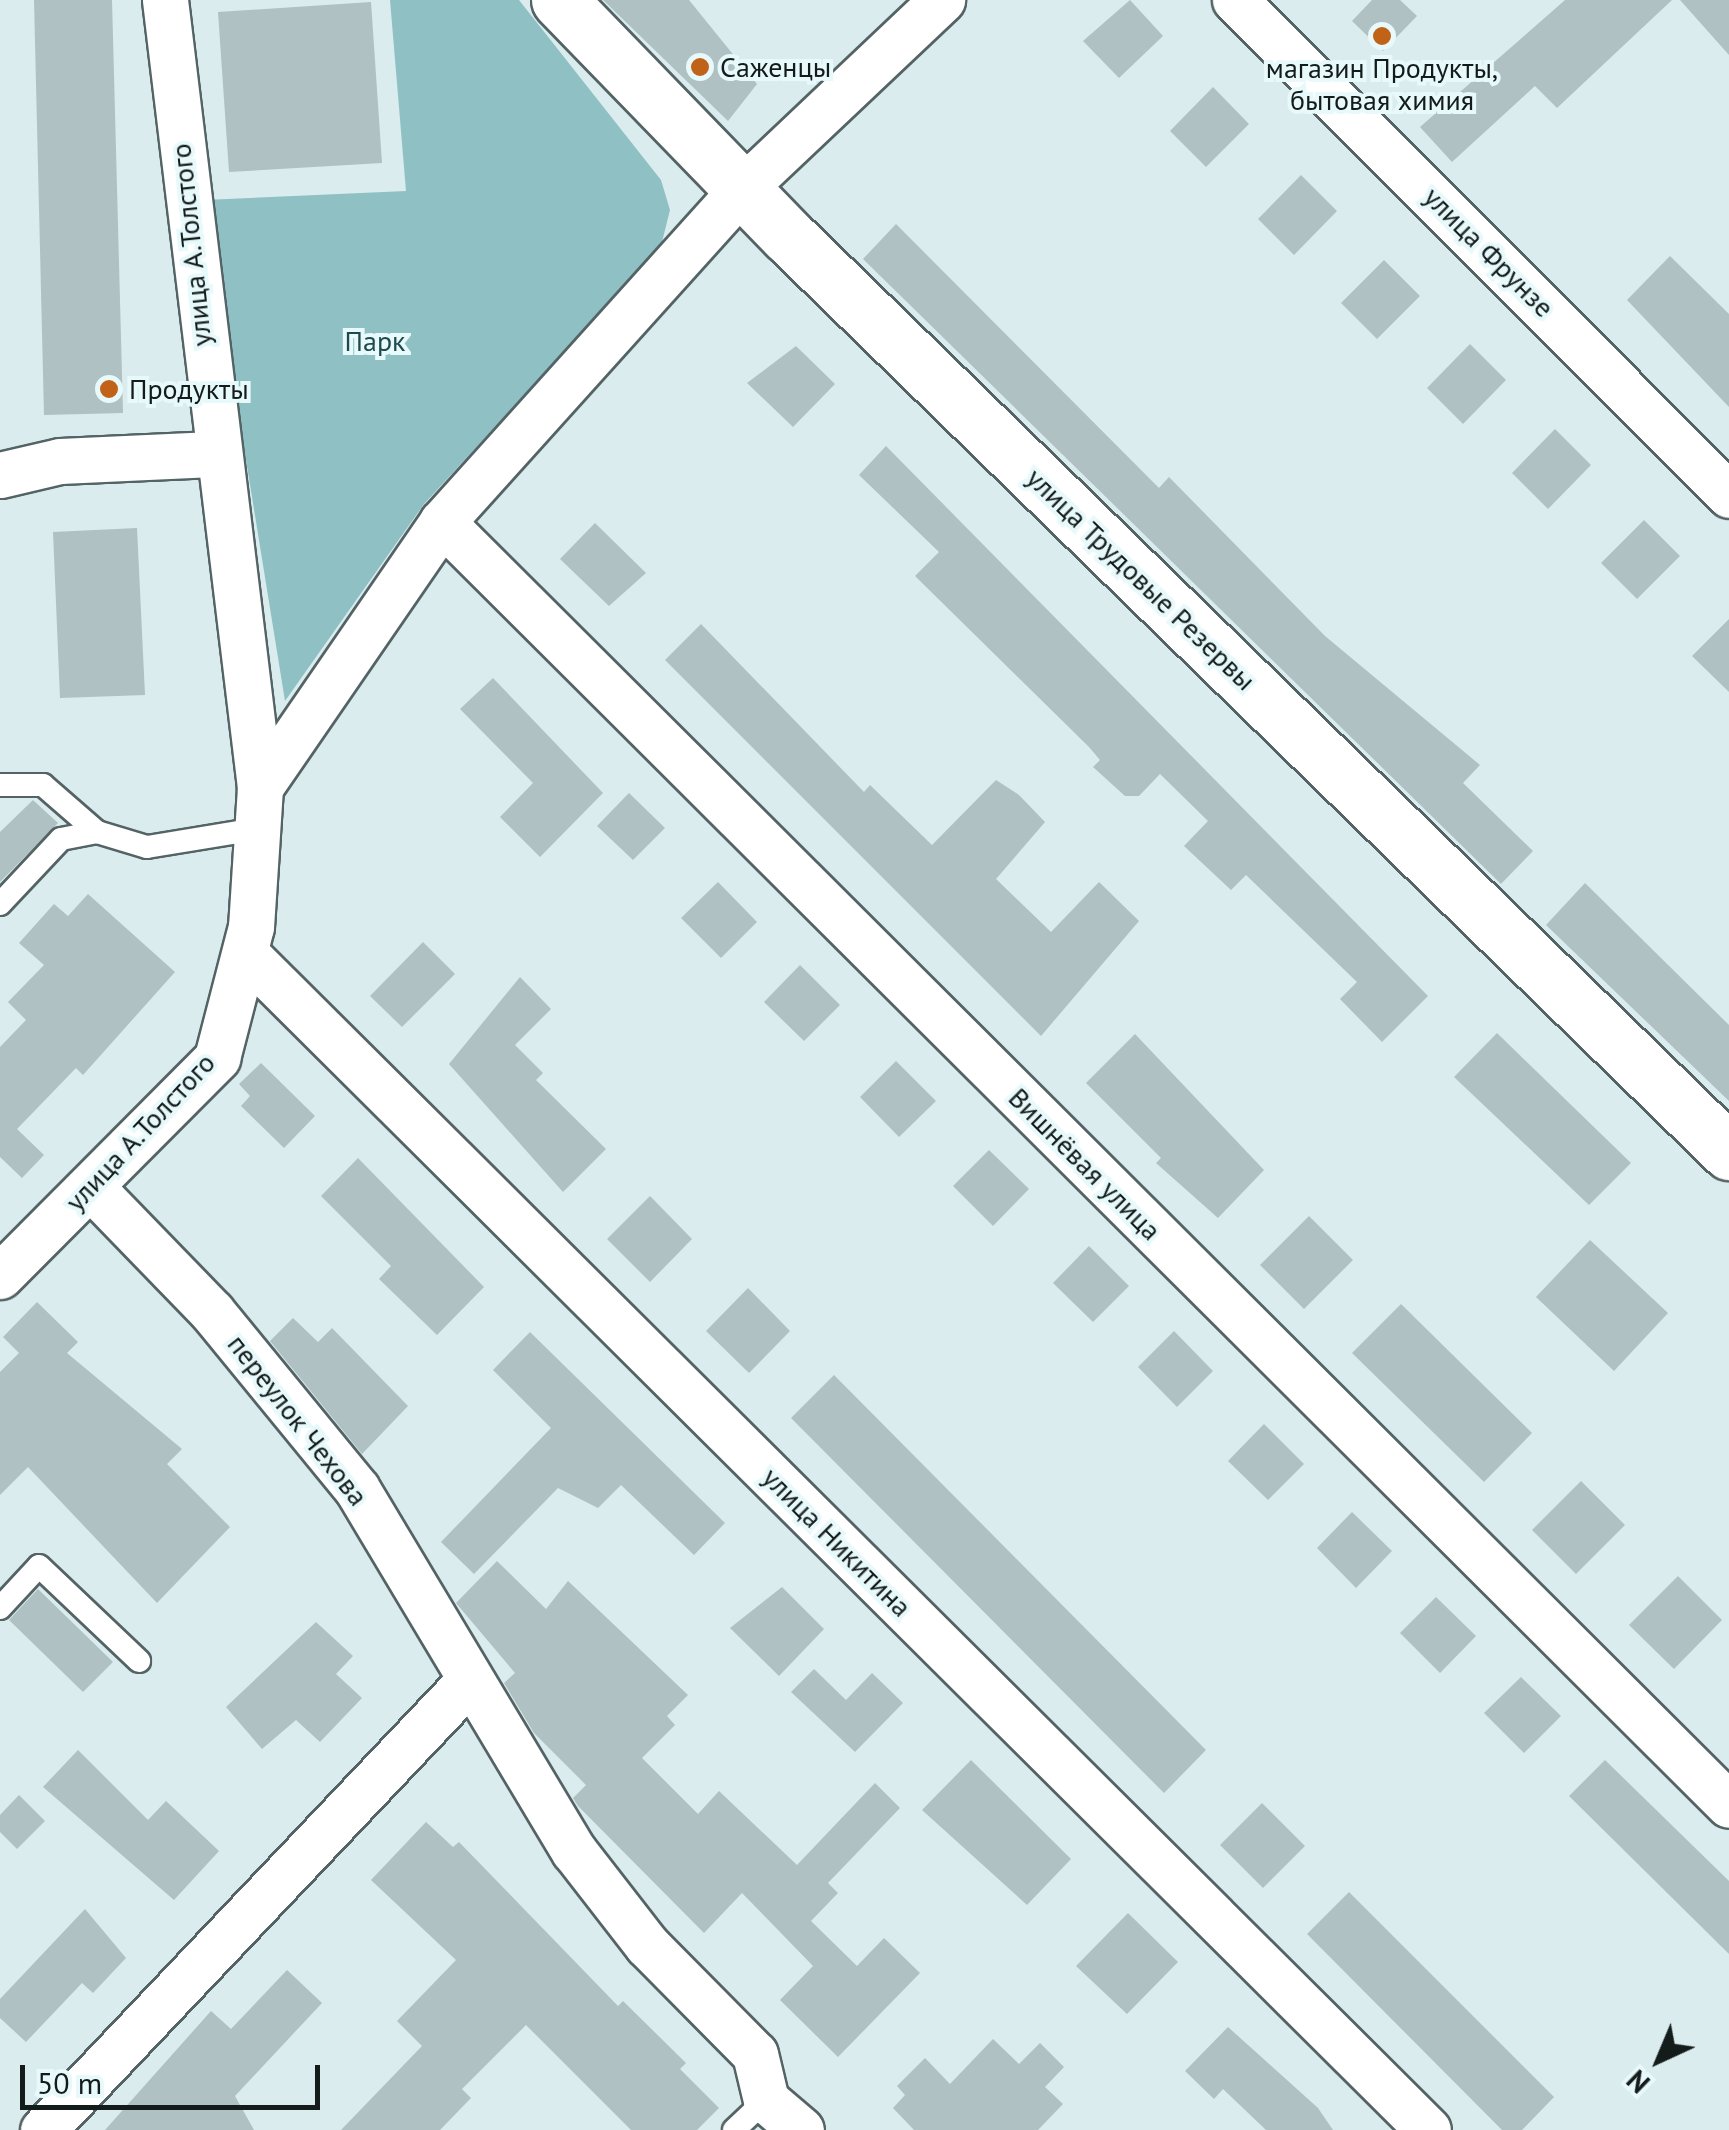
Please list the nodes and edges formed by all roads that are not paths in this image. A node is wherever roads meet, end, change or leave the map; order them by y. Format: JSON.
{"nodes":[{"id":1,"x":165,"y":0,"type":"edge"},
{"id":2,"x":559,"y":0,"type":"edge"},
{"id":3,"x":932,"y":3,"type":"edge"},
{"id":4,"x":1251,"y":3,"type":"edge"},
{"id":5,"x":741,"y":190,"type":"junction"},
{"id":6,"x":213,"y":454,"type":"junction"},
{"id":7,"x":3,"y":473,"type":"edge"},
{"id":8,"x":1729,"y":494,"type":"edge"},
{"id":9,"x":442,"y":522,"type":"junction"},
{"id":10,"x":0,"y":785,"type":"edge"},
{"id":11,"x":261,"y":808,"type":"junction"},
{"id":12,"x":97,"y":832,"type":"junction"},
{"id":13,"x":0,"y":904,"type":"edge"},
{"id":14,"x":246,"y":954,"type":"junction"},
{"id":15,"x":1729,"y":1152,"type":"edge"},
{"id":16,"x":91,"y":1187,"type":"junction"},
{"id":17,"x":0,"y":1276,"type":"edge"},
{"id":18,"x":0,"y":1608,"type":"edge"},
{"id":19,"x":139,"y":1660,"type":"dead end"},
{"id":20,"x":469,"y":1680,"type":"junction"},
{"id":21,"x":1729,"y":1806,"type":"edge"},
{"id":22,"x":750,"y":2115,"type":"edge"},
{"id":23,"x":42,"y":2130,"type":"edge"},
{"id":24,"x":800,"y":2130,"type":"edge"},
{"id":25,"x":1428,"y":2130,"type":"edge"}],
"edges":[{"from":1,"to":6,"type":"street","name":"улица А.Толстого"},
{"from":2,"to":5,"type":"main road","name":"улица Трудовые Резервы"},
{"from":3,"to":5,"type":"street","name":"улица А.Толстого"},
{"from":4,"to":8,"type":"street","name":"улица Фрунзе"},
{"from":5,"to":9,"type":"street","name":"улица А.Толстого"},
{"from":5,"to":15,"type":"main road","name":"улица Трудовые Резервы"},
{"from":6,"to":7,"type":"street"},
{"from":6,"to":11,"type":"street","name":"улица А.Толстого"},
{"from":9,"to":11,"type":"street","name":"улица А.Толстого"},
{"from":9,"to":21,"type":"street","name":"Вишнёвая улица"},
{"from":10,"to":12,"type":"lane"},
{"from":11,"to":12,"type":"lane"},
{"from":11,"to":14,"type":"street","name":"улица А.Толстого"},
{"from":12,"to":13,"type":"lane"},
{"from":14,"to":16,"type":"street","name":"улица А.Толстого"},
{"from":14,"to":25,"type":"street","name":"улица Никитина"},
{"from":16,"to":17,"type":"street","name":"улица А.Толстого"},
{"from":16,"to":20,"type":"street","name":"переулок Чехова"},
{"from":18,"to":19,"type":"lane"},
{"from":20,"to":22,"type":"street","name":"переулок Чехова"},
{"from":20,"to":23,"type":"street"},
{"from":22,"to":24,"type":"street","name":"переулок Чехова"}]}
